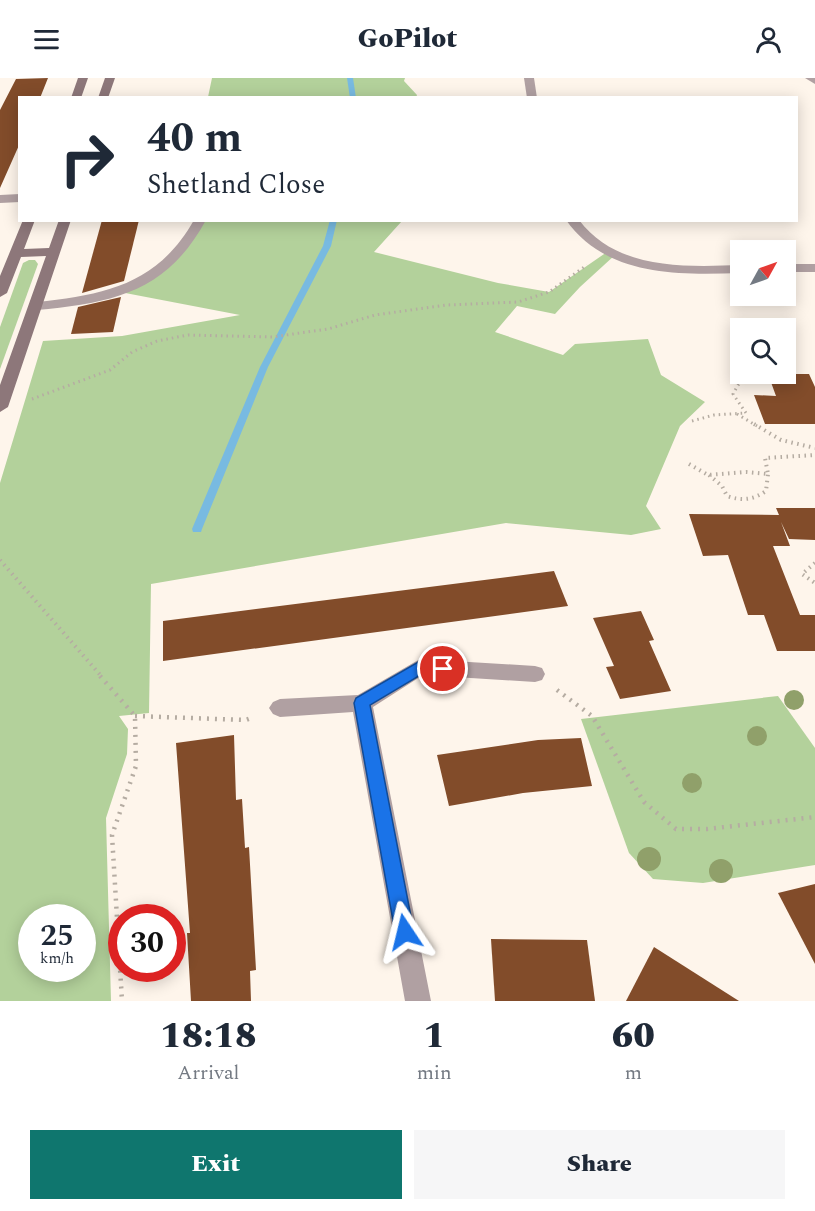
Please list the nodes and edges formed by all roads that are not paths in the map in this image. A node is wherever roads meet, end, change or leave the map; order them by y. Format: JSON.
{"nodes":[{"id":1,"x":83,"y":78,"type":"edge"},
{"id":2,"x":110,"y":78,"type":"edge"},
{"id":3,"x":529,"y":78,"type":"edge"},
{"id":4,"x":810,"y":78,"type":"edge"},
{"id":5,"x":815,"y":81,"type":"edge"},
{"id":6,"x":77,"y":96,"type":"edge"},
{"id":7,"x":104,"y":96,"type":"edge"},
{"id":8,"x":532,"y":96,"type":"edge"},
{"id":9,"x":18,"y":198,"type":"edge"},
{"id":10,"x":0,"y":199,"type":"edge"},
{"id":11,"x":28,"y":222,"type":"edge"},
{"id":12,"x":64,"y":222,"type":"edge"},
{"id":13,"x":199,"y":222,"type":"edge"},
{"id":14,"x":574,"y":222,"type":"edge"},
{"id":15,"x":54,"y":252,"type":"junction"},
{"id":16,"x":16,"y":253,"type":"junction"},
{"id":17,"x":796,"y":268,"type":"edge"},
{"id":18,"x":815,"y":268,"type":"edge"},
{"id":19,"x":730,"y":269,"type":"edge"},
{"id":20,"x":0,"y":293,"type":"edge"},
{"id":21,"x":37,"y":306,"type":"junction"},
{"id":22,"x":0,"y":408,"type":"edge"},
{"id":23,"x":535,"y":674,"type":"road end"},
{"id":24,"x":362,"y":703,"type":"junction"},
{"id":25,"x":280,"y":708,"type":"road end"},
{"id":26,"x":418,"y":1001,"type":"edge"}],
"edges":[{"from":1,"to":6,"type":"street"},
{"from":2,"to":7,"type":"street"},
{"from":3,"to":8,"type":"street"},
{"from":4,"to":5,"type":"street"},
{"from":9,"to":10,"type":"street"},
{"from":11,"to":16,"type":"street"},
{"from":12,"to":15,"type":"street"},
{"from":13,"to":21,"type":"street"},
{"from":14,"to":19,"type":"street"},
{"from":15,"to":16,"type":"street"},
{"from":15,"to":21,"type":"street"},
{"from":16,"to":20,"type":"street"},
{"from":17,"to":18,"type":"street"},
{"from":21,"to":22,"type":"street"},
{"from":23,"to":24,"type":"street"},
{"from":24,"to":25,"type":"street"},
{"from":24,"to":26,"type":"street"}]}
